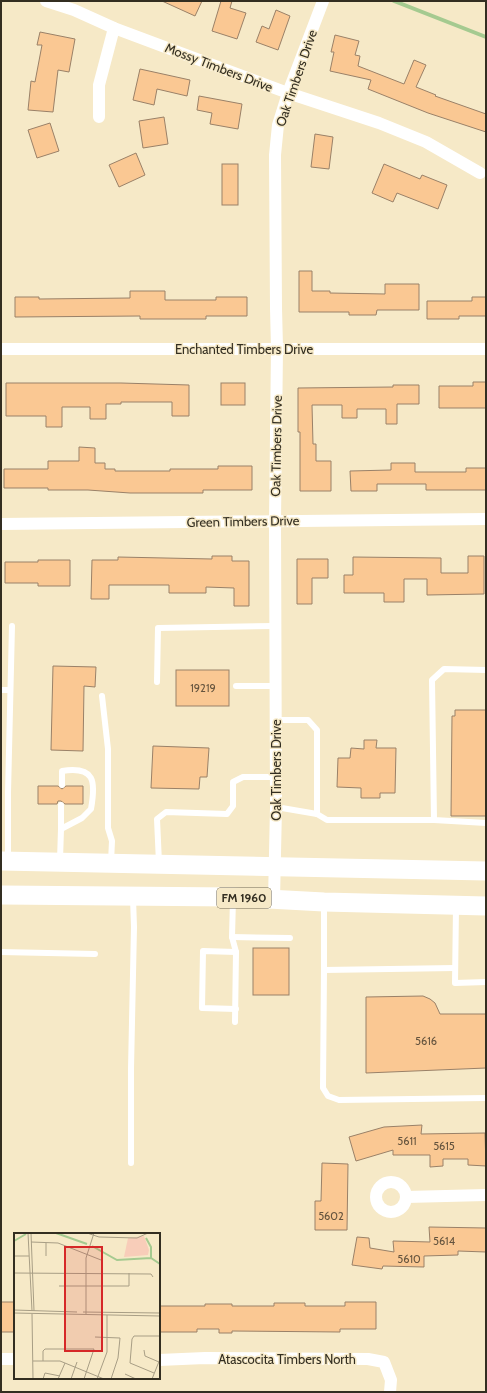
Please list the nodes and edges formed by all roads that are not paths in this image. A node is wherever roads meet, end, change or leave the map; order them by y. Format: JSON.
{"nodes":[{"id":1,"x":46,"y":1,"type":"edge"},
{"id":2,"x":323,"y":1,"type":"edge"},
{"id":3,"x":114,"y":28,"type":"junction"},
{"id":4,"x":288,"y":93,"type":"junction"},
{"id":5,"x":98,"y":117,"type":"dead end"},
{"id":6,"x":480,"y":173,"type":"dead end"},
{"id":7,"x":277,"y":348,"type":"junction"},
{"id":8,"x":1,"y":349,"type":"edge"},
{"id":9,"x":486,"y":349,"type":"edge"},
{"id":10,"x":486,"y":519,"type":"edge"},
{"id":11,"x":275,"y":521,"type":"junction"},
{"id":12,"x":1,"y":524,"type":"edge"},
{"id":13,"x":12,"y":626,"type":"dead end"},
{"id":14,"x":275,"y":626,"type":"junction"},
{"id":15,"x":486,"y":670,"type":"edge"},
{"id":16,"x":157,"y":682,"type":"dead end"},
{"id":17,"x":236,"y":686,"type":"dead end"},
{"id":18,"x":276,"y":686,"type":"junction"},
{"id":19,"x":1,"y":690,"type":"edge"},
{"id":20,"x":10,"y":690,"type":"junction"},
{"id":21,"x":102,"y":696,"type":"dead end"},
{"id":22,"x":276,"y":720,"type":"junction"},
{"id":23,"x":276,"y":777,"type":"junction"},
{"id":24,"x":62,"y":785,"type":"dead end"},
{"id":25,"x":61,"y":805,"type":"dead end"},
{"id":26,"x":4,"y":807,"type":"edge"},
{"id":27,"x":276,"y":807,"type":"junction"},
{"id":28,"x":316,"y":814,"type":"junction"},
{"id":29,"x":434,"y":820,"type":"junction"},
{"id":30,"x":486,"y":823,"type":"edge"},
{"id":31,"x":61,"y":829,"type":"junction"},
{"id":32,"x":4,"y":861,"type":"edge"},
{"id":33,"x":60,"y":862,"type":"junction"},
{"id":34,"x":110,"y":863,"type":"junction"},
{"id":35,"x":159,"y":864,"type":"junction"},
{"id":36,"x":275,"y":867,"type":"junction"},
{"id":37,"x":486,"y":871,"type":"edge"},
{"id":38,"x":1,"y":895,"type":"edge"},
{"id":39,"x":133,"y":896,"type":"junction"},
{"id":40,"x":233,"y":897,"type":"junction"},
{"id":41,"x":274,"y":900,"type":"junction"},
{"id":42,"x":324,"y":902,"type":"junction"},
{"id":43,"x":456,"y":905,"type":"junction"},
{"id":44,"x":486,"y":906,"type":"edge"},
{"id":45,"x":232,"y":938,"type":"junction"},
{"id":46,"x":290,"y":938,"type":"dead end"},
{"id":47,"x":1,"y":952,"type":"edge"},
{"id":48,"x":236,"y":952,"type":"junction"},
{"id":49,"x":95,"y":954,"type":"dead end"},
{"id":50,"x":455,"y":968,"type":"junction"},
{"id":51,"x":324,"y":970,"type":"junction"},
{"id":52,"x":486,"y":982,"type":"edge"},
{"id":53,"x":236,"y":1009,"type":"junction"},
{"id":54,"x":235,"y":1022,"type":"dead end"},
{"id":55,"x":486,"y":1098,"type":"edge"},
{"id":56,"x":131,"y":1163,"type":"dead end"},
{"id":57,"x":486,"y":1195,"type":"edge"},
{"id":58,"x":406,"y":1197,"type":"dead end"},
{"id":59,"x":1,"y":1359,"type":"edge"},
{"id":60,"x":14,"y":1359,"type":"edge"},
{"id":61,"x":160,"y":1360,"type":"edge"},
{"id":62,"x":390,"y":1392,"type":"edge"}],
"edges":[{"from":1,"to":3,"type":"street","name":"Mossy Timbers Drive"},
{"from":2,"to":4,"type":"street","name":"Oak Timbers Drive"},
{"from":3,"to":4,"type":"street","name":"Mossy Timbers Drive"},
{"from":3,"to":5,"type":"street"},
{"from":4,"to":6,"type":"street","name":"Mossy Timbers Drive"},
{"from":4,"to":7,"type":"street","name":"Oak Timbers Drive"},
{"from":7,"to":8,"type":"street","name":"Enchanted Timbers Drive"},
{"from":7,"to":9,"type":"street","name":"Enchanted Timbers Drive"},
{"from":7,"to":11,"type":"street","name":"Oak Timbers Drive"},
{"from":10,"to":11,"type":"street","name":"Green Timbers Drive"},
{"from":11,"to":12,"type":"street","name":"Green Timbers Drive"},
{"from":11,"to":14,"type":"street","name":"Oak Timbers Drive"},
{"from":13,"to":20,"type":"lane"},
{"from":14,"to":16,"type":"lane"},
{"from":14,"to":18,"type":"street","name":"Oak Timbers Drive"},
{"from":15,"to":29,"type":"lane"},
{"from":17,"to":18,"type":"lane"},
{"from":18,"to":22,"type":"street","name":"Oak Timbers Drive"},
{"from":19,"to":20,"type":"lane"},
{"from":20,"to":26,"type":"lane"},
{"from":21,"to":34,"type":"lane"},
{"from":22,"to":23,"type":"street","name":"Oak Timbers Drive"},
{"from":22,"to":28,"type":"lane"},
{"from":23,"to":27,"type":"street","name":"Oak Timbers Drive"},
{"from":23,"to":35,"type":"lane"},
{"from":24,"to":31,"type":"lane"},
{"from":25,"to":31,"type":"lane"},
{"from":26,"to":32,"type":"lane"},
{"from":27,"to":28,"type":"lane"},
{"from":27,"to":36,"type":"street","name":"Oak Timbers Drive"},
{"from":28,"to":29,"type":"lane"},
{"from":29,"to":30,"type":"lane"},
{"from":31,"to":33,"type":"lane"},
{"from":32,"to":33,"type":"main road"},
{"from":33,"to":34,"type":"main road"},
{"from":34,"to":35,"type":"main road"},
{"from":35,"to":36,"type":"main road"},
{"from":36,"to":37,"type":"main road"},
{"from":36,"to":41,"type":"street","name":"Oak Timbers Drive"},
{"from":38,"to":39,"type":"main road","name":"FM 1960","number":"FM 1960"},
{"from":39,"to":40,"type":"main road","name":"FM 1960","number":"FM 1960"},
{"from":39,"to":56,"type":"lane"},
{"from":40,"to":41,"type":"main road","name":"FM 1960","number":"FM 1960"},
{"from":40,"to":45,"type":"lane"},
{"from":41,"to":42,"type":"main road","name":"FM 1960","number":"FM 1960"},
{"from":42,"to":43,"type":"main road","name":"FM 1960","number":"FM 1960"},
{"from":42,"to":51,"type":"lane"},
{"from":43,"to":44,"type":"main road","name":"FM 1960","number":"FM 1960"},
{"from":43,"to":50,"type":"lane"},
{"from":45,"to":46,"type":"lane"},
{"from":45,"to":48,"type":"lane"},
{"from":47,"to":49,"type":"lane"},
{"from":48,"to":53,"type":"lane"},
{"from":48,"to":53,"type":"lane"},
{"from":50,"to":51,"type":"lane"},
{"from":50,"to":52,"type":"lane"},
{"from":51,"to":55,"type":"lane"},
{"from":53,"to":54,"type":"lane"},
{"from":57,"to":58,"type":"street"},
{"from":59,"to":60,"type":"street"},
{"from":61,"to":62,"type":"street","name":"Atascocita Timbers North"}]}
